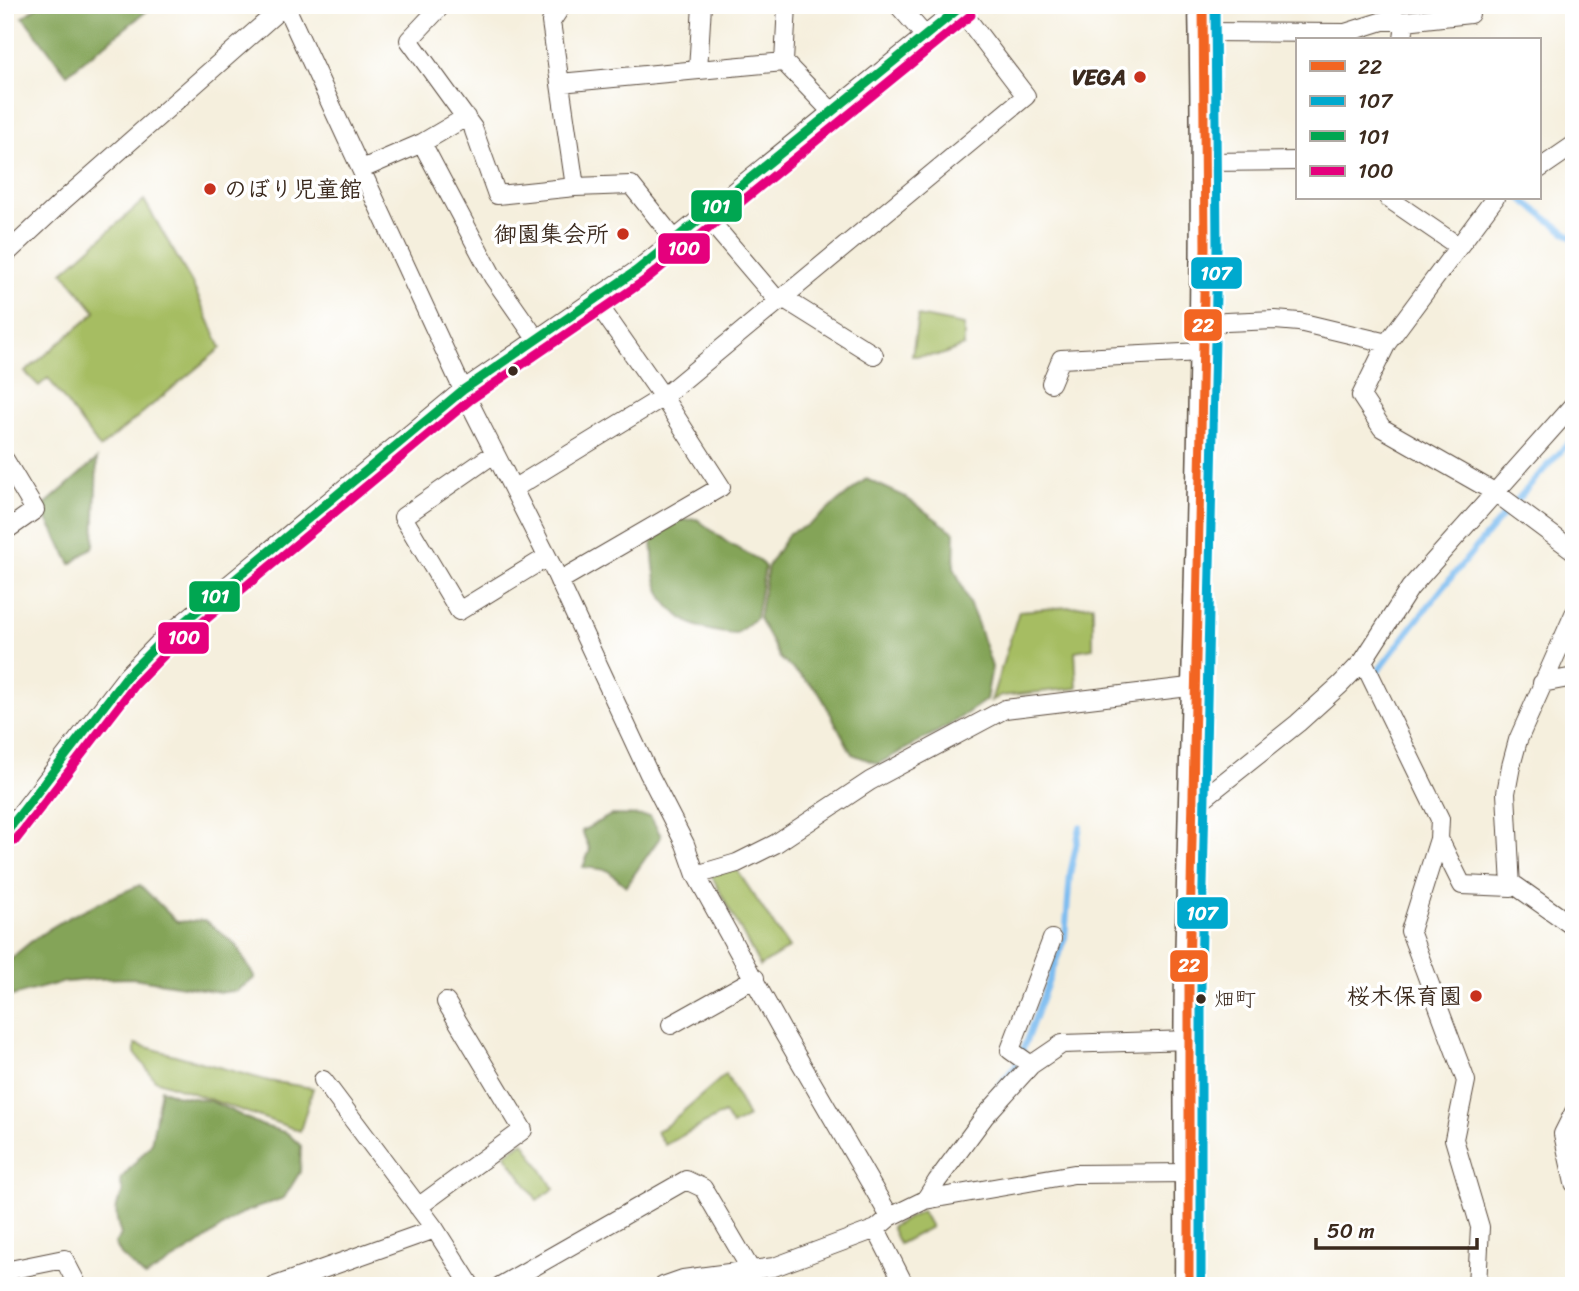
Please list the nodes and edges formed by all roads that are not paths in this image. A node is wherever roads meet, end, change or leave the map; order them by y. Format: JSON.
{"nodes":[{"id":1,"x":285,"y":5,"type":"edge"},
{"id":2,"x":442,"y":5,"type":"edge"},
{"id":3,"x":562,"y":5,"type":"edge"},
{"id":4,"x":702,"y":5,"type":"edge"},
{"id":5,"x":787,"y":5,"type":"edge"},
{"id":6,"x":898,"y":5,"type":"edge"},
{"id":7,"x":961,"y":7,"type":"edge"},
{"id":8,"x":1446,"y":11,"type":"edge"},
{"id":9,"x":1470,"y":14,"type":"dead end"},
{"id":10,"x":1203,"y":18,"type":"edge"},
{"id":11,"x":1405,"y":22,"type":"junction"},
{"id":12,"x":925,"y":36,"type":"junction"},
{"id":13,"x":1404,"y":38,"type":"edge"},
{"id":14,"x":784,"y":62,"type":"junction"},
{"id":15,"x":698,"y":70,"type":"junction"},
{"id":16,"x":560,"y":83,"type":"junction"},
{"id":17,"x":832,"y":112,"type":"junction"},
{"id":18,"x":466,"y":117,"type":"junction"},
{"id":19,"x":422,"y":143,"type":"junction"},
{"id":20,"x":1574,"y":145,"type":"edge"},
{"id":21,"x":1296,"y":161,"type":"edge"},
{"id":22,"x":1204,"y":162,"type":"junction"},
{"id":23,"x":1540,"y":168,"type":"edge"},
{"id":24,"x":362,"y":169,"type":"junction"},
{"id":25,"x":575,"y":187,"type":"junction"},
{"id":26,"x":1391,"y":200,"type":"edge"},
{"id":27,"x":1493,"y":200,"type":"edge"},
{"id":28,"x":705,"y":215,"type":"junction"},
{"id":29,"x":675,"y":240,"type":"junction"},
{"id":30,"x":1458,"y":246,"type":"junction"},
{"id":31,"x":5,"y":255,"type":"edge"},
{"id":32,"x":595,"y":300,"type":"junction"},
{"id":33,"x":781,"y":300,"type":"junction"},
{"id":34,"x":1202,"y":323,"type":"junction"},
{"id":35,"x":537,"y":340,"type":"junction"},
{"id":36,"x":1387,"y":343,"type":"junction"},
{"id":37,"x":1202,"y":352,"type":"junction"},
{"id":38,"x":874,"y":355,"type":"dead end"},
{"id":39,"x":1051,"y":383,"type":"dead end"},
{"id":40,"x":463,"y":390,"type":"junction"},
{"id":41,"x":663,"y":397,"type":"junction"},
{"id":42,"x":1574,"y":404,"type":"edge"},
{"id":43,"x":495,"y":453,"type":"junction"},
{"id":44,"x":5,"y":460,"type":"edge"},
{"id":45,"x":513,"y":489,"type":"junction"},
{"id":46,"x":1496,"y":493,"type":"junction"},
{"id":47,"x":5,"y":531,"type":"edge"},
{"id":48,"x":1574,"y":551,"type":"edge"},
{"id":49,"x":547,"y":557,"type":"junction"},
{"id":50,"x":559,"y":581,"type":"junction"},
{"id":51,"x":1574,"y":614,"type":"edge"},
{"id":52,"x":1363,"y":661,"type":"junction"},
{"id":53,"x":1574,"y":677,"type":"edge"},
{"id":54,"x":1542,"y":683,"type":"junction"},
{"id":55,"x":1198,"y":686,"type":"junction"},
{"id":56,"x":1194,"y":806,"type":"junction"},
{"id":57,"x":5,"y":834,"type":"edge"},
{"id":58,"x":1438,"y":839,"type":"junction"},
{"id":59,"x":696,"y":875,"type":"junction"},
{"id":60,"x":1511,"y":887,"type":"junction"},
{"id":61,"x":1574,"y":927,"type":"edge"},
{"id":62,"x":1052,"y":939,"type":"dead end"},
{"id":63,"x":755,"y":978,"type":"junction"},
{"id":64,"x":446,"y":1002,"type":"dead end"},
{"id":65,"x":671,"y":1024,"type":"dead end"},
{"id":66,"x":1190,"y":1040,"type":"junction"},
{"id":67,"x":1030,"y":1064,"type":"junction"},
{"id":68,"x":323,"y":1080,"type":"dead end"},
{"id":69,"x":1574,"y":1112,"type":"edge"},
{"id":70,"x":1190,"y":1173,"type":"junction"},
{"id":71,"x":1574,"y":1183,"type":"edge"},
{"id":72,"x":925,"y":1200,"type":"junction"},
{"id":73,"x":418,"y":1207,"type":"junction"},
{"id":74,"x":883,"y":1223,"type":"junction"},
{"id":75,"x":435,"y":1229,"type":"junction"},
{"id":76,"x":5,"y":1270,"type":"edge"},
{"id":77,"x":751,"y":1270,"type":"junction"},
{"id":78,"x":709,"y":1281,"type":"edge"},
{"id":79,"x":286,"y":1284,"type":"edge"},
{"id":80,"x":78,"y":1286,"type":"edge"},
{"id":81,"x":471,"y":1286,"type":"edge"},
{"id":82,"x":500,"y":1286,"type":"edge"},
{"id":83,"x":663,"y":1286,"type":"edge"},
{"id":84,"x":905,"y":1286,"type":"edge"},
{"id":85,"x":1189,"y":1286,"type":"edge"},
{"id":86,"x":1477,"y":1286,"type":"edge"}],
"edges":[{"from":1,"to":24,"type":"street"},
{"from":1,"to":31,"type":"street"},
{"from":2,"to":18,"type":"street"},
{"from":3,"to":16,"type":"street"},
{"from":4,"to":15,"type":"street"},
{"from":5,"to":14,"type":"street"},
{"from":6,"to":12,"type":"street"},
{"from":7,"to":12,"type":"street"},
{"from":7,"to":33,"type":"street"},
{"from":8,"to":9,"type":"street"},
{"from":8,"to":11,"type":"street"},
{"from":10,"to":11,"type":"street"},
{"from":10,"to":22,"type":"main road"},
{"from":11,"to":13,"type":"street"},
{"from":12,"to":17,"type":"street"},
{"from":14,"to":15,"type":"street"},
{"from":14,"to":17,"type":"street"},
{"from":15,"to":16,"type":"street"},
{"from":16,"to":25,"type":"street"},
{"from":17,"to":28,"type":"street"},
{"from":18,"to":19,"type":"street"},
{"from":18,"to":25,"type":"street"},
{"from":19,"to":24,"type":"street"},
{"from":19,"to":35,"type":"street"},
{"from":20,"to":23,"type":"street"},
{"from":21,"to":22,"type":"street"},
{"from":22,"to":34,"type":"main road"},
{"from":24,"to":40,"type":"street"},
{"from":25,"to":29,"type":"street"},
{"from":26,"to":30,"type":"street"},
{"from":27,"to":30,"type":"street"},
{"from":28,"to":29,"type":"street"},
{"from":28,"to":33,"type":"street"},
{"from":29,"to":32,"type":"street"},
{"from":30,"to":36,"type":"street"},
{"from":32,"to":35,"type":"street"},
{"from":32,"to":41,"type":"street"},
{"from":33,"to":38,"type":"street"},
{"from":33,"to":41,"type":"street"},
{"from":34,"to":36,"type":"street"},
{"from":34,"to":37,"type":"main road"},
{"from":35,"to":40,"type":"street"},
{"from":36,"to":46,"type":"street"},
{"from":37,"to":39,"type":"street"},
{"from":37,"to":55,"type":"main road"},
{"from":40,"to":43,"type":"street"},
{"from":40,"to":57,"type":"street"},
{"from":41,"to":45,"type":"street"},
{"from":41,"to":50,"type":"street"},
{"from":42,"to":46,"type":"street"},
{"from":43,"to":45,"type":"street"},
{"from":43,"to":49,"type":"street"},
{"from":44,"to":47,"type":"street"},
{"from":45,"to":49,"type":"street"},
{"from":46,"to":48,"type":"street"},
{"from":46,"to":52,"type":"street"},
{"from":49,"to":50,"type":"street"},
{"from":50,"to":59,"type":"street"},
{"from":51,"to":54,"type":"street"},
{"from":52,"to":56,"type":"street"},
{"from":52,"to":58,"type":"street"},
{"from":53,"to":54,"type":"street"},
{"from":54,"to":60,"type":"street"},
{"from":55,"to":56,"type":"main road"},
{"from":55,"to":59,"type":"street"},
{"from":56,"to":66,"type":"main road"},
{"from":58,"to":60,"type":"street"},
{"from":58,"to":86,"type":"street"},
{"from":59,"to":63,"type":"street"},
{"from":60,"to":61,"type":"street"},
{"from":62,"to":67,"type":"street"},
{"from":63,"to":65,"type":"street"},
{"from":63,"to":74,"type":"street"},
{"from":64,"to":73,"type":"street"},
{"from":66,"to":67,"type":"street"},
{"from":66,"to":70,"type":"main road"},
{"from":67,"to":72,"type":"street"},
{"from":68,"to":73,"type":"street"},
{"from":69,"to":71,"type":"street"},
{"from":70,"to":72,"type":"street"},
{"from":70,"to":85,"type":"main road"},
{"from":72,"to":74,"type":"street"},
{"from":73,"to":75,"type":"street"},
{"from":74,"to":77,"type":"street"},
{"from":74,"to":84,"type":"street"},
{"from":75,"to":79,"type":"street"},
{"from":75,"to":81,"type":"street"},
{"from":76,"to":80,"type":"street"},
{"from":77,"to":78,"type":"street"},
{"from":77,"to":82,"type":"street"},
{"from":78,"to":83,"type":"street"}]}
